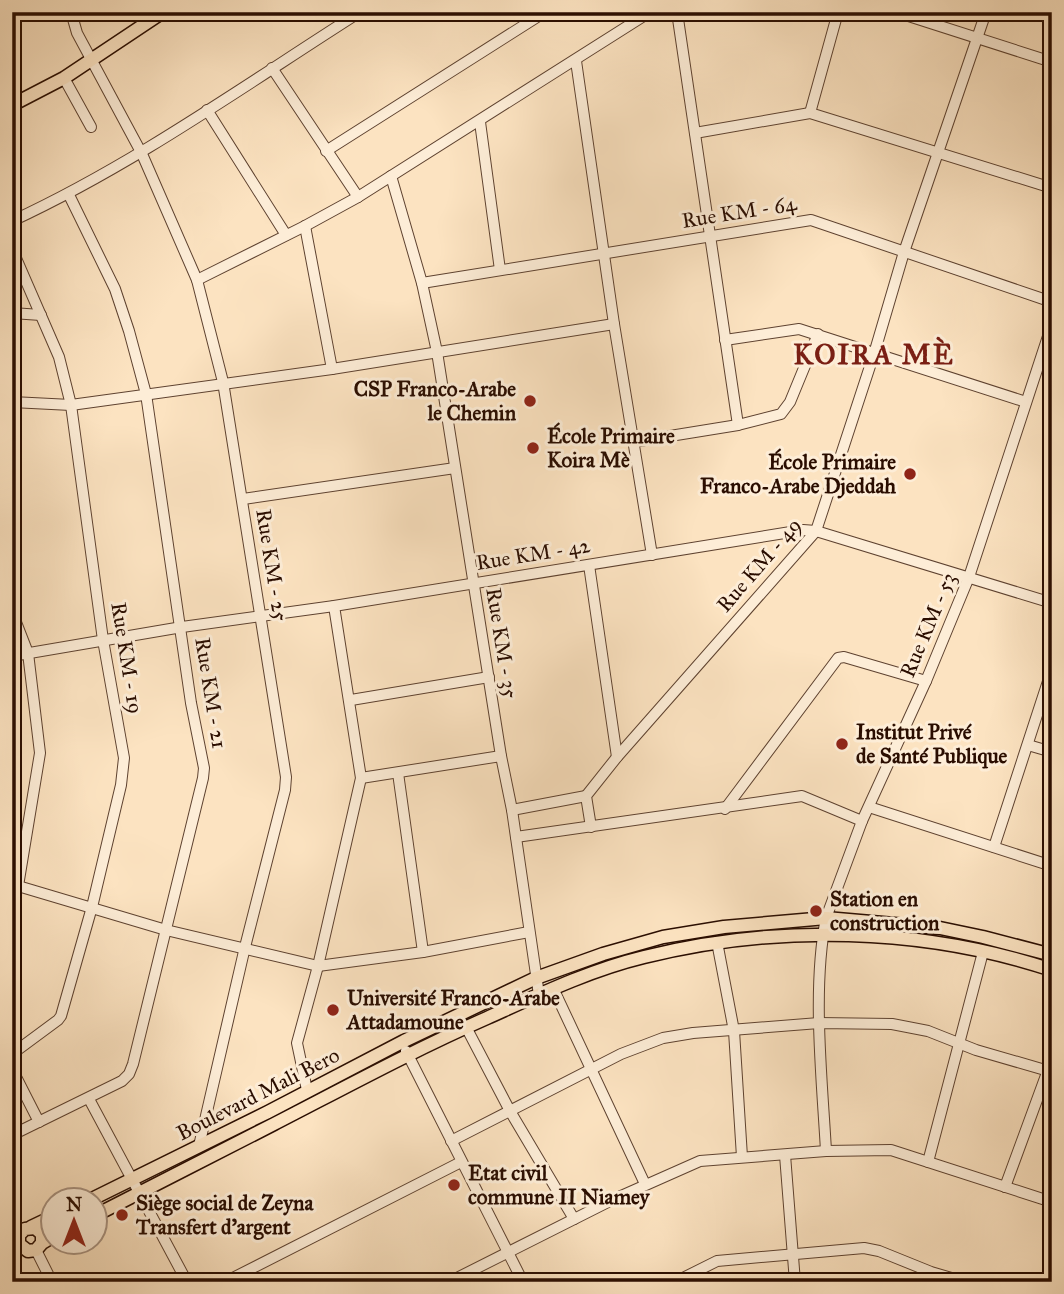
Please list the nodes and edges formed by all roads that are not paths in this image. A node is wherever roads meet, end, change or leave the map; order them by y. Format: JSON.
{"nodes":[{"id":1,"x":71,"y":12,"type":"edge"},
{"id":2,"x":163,"y":12,"type":"edge"},
{"id":3,"x":359,"y":12,"type":"edge"},
{"id":4,"x":545,"y":12,"type":"edge"},
{"id":5,"x":650,"y":12,"type":"edge"},
{"id":6,"x":677,"y":12,"type":"edge"},
{"id":7,"x":838,"y":12,"type":"edge"},
{"id":8,"x":895,"y":12,"type":"edge"},
{"id":9,"x":986,"y":12,"type":"edge"},
{"id":10,"x":977,"y":38,"type":"junction"},
{"id":11,"x":91,"y":60,"type":"junction"},
{"id":12,"x":576,"y":61,"type":"junction"},
{"id":13,"x":1052,"y":62,"type":"edge"},
{"id":14,"x":272,"y":68,"type":"junction"},
{"id":15,"x":64,"y":78,"type":"junction"},
{"id":16,"x":12,"y":105,"type":"edge"},
{"id":17,"x":207,"y":110,"type":"junction"},
{"id":18,"x":810,"y":113,"type":"junction"},
{"id":19,"x":480,"y":122,"type":"junction"},
{"id":20,"x":91,"y":127,"type":"dead end"},
{"id":21,"x":695,"y":133,"type":"junction"},
{"id":22,"x":327,"y":151,"type":"junction"},
{"id":23,"x":937,"y":151,"type":"junction"},
{"id":24,"x":142,"y":153,"type":"junction"},
{"id":25,"x":391,"y":176,"type":"junction"},
{"id":26,"x":1052,"y":188,"type":"edge"},
{"id":27,"x":69,"y":195,"type":"junction"},
{"id":28,"x":358,"y":197,"type":"junction"},
{"id":29,"x":12,"y":221,"type":"edge"},
{"id":30,"x":305,"y":226,"type":"junction"},
{"id":31,"x":286,"y":236,"type":"junction"},
{"id":32,"x":710,"y":238,"type":"junction"},
{"id":33,"x":12,"y":249,"type":"edge"},
{"id":34,"x":604,"y":252,"type":"junction"},
{"id":35,"x":904,"y":252,"type":"junction"},
{"id":36,"x":500,"y":270,"type":"junction"},
{"id":37,"x":197,"y":279,"type":"junction"},
{"id":38,"x":422,"y":283,"type":"junction"},
{"id":39,"x":1052,"y":302,"type":"edge"},
{"id":40,"x":12,"y":313,"type":"edge"},
{"id":41,"x":41,"y":315,"type":"junction"},
{"id":42,"x":614,"y":324,"type":"junction"},
{"id":43,"x":1052,"y":324,"type":"edge"},
{"id":44,"x":818,"y":334,"type":"junction"},
{"id":45,"x":725,"y":340,"type":"junction"},
{"id":46,"x":437,"y":352,"type":"junction"},
{"id":47,"x":874,"y":355,"type":"junction"},
{"id":48,"x":332,"y":369,"type":"junction"},
{"id":49,"x":223,"y":382,"type":"junction"},
{"id":50,"x":146,"y":394,"type":"junction"},
{"id":51,"x":12,"y":402,"type":"edge"},
{"id":52,"x":1026,"y":402,"type":"junction"},
{"id":53,"x":71,"y":405,"type":"junction"},
{"id":54,"x":738,"y":425,"type":"junction"},
{"id":55,"x":633,"y":442,"type":"junction"},
{"id":56,"x":455,"y":468,"type":"junction"},
{"id":57,"x":243,"y":499,"type":"junction"},
{"id":58,"x":816,"y":531,"type":"junction"},
{"id":59,"x":652,"y":555,"type":"junction"},
{"id":60,"x":589,"y":565,"type":"junction"},
{"id":61,"x":969,"y":577,"type":"junction"},
{"id":62,"x":473,"y":583,"type":"junction"},
{"id":63,"x":1052,"y":603,"type":"edge"},
{"id":64,"x":334,"y":606,"type":"junction"},
{"id":65,"x":12,"y":612,"type":"edge"},
{"id":66,"x":260,"y":615,"type":"junction"},
{"id":67,"x":182,"y":627,"type":"junction"},
{"id":68,"x":103,"y":640,"type":"junction"},
{"id":69,"x":28,"y":653,"type":"junction"},
{"id":70,"x":12,"y":656,"type":"edge"},
{"id":71,"x":1052,"y":670,"type":"edge"},
{"id":72,"x":489,"y":677,"type":"junction"},
{"id":73,"x":926,"y":681,"type":"junction"},
{"id":74,"x":351,"y":700,"type":"junction"},
{"id":75,"x":1028,"y":745,"type":"junction"},
{"id":76,"x":1052,"y":752,"type":"edge"},
{"id":77,"x":501,"y":756,"type":"junction"},
{"id":78,"x":617,"y":757,"type":"junction"},
{"id":79,"x":398,"y":774,"type":"junction"},
{"id":80,"x":361,"y":778,"type":"junction"},
{"id":81,"x":586,"y":796,"type":"junction"},
{"id":82,"x":869,"y":807,"type":"junction"},
{"id":83,"x":725,"y":808,"type":"junction"},
{"id":84,"x":512,"y":810,"type":"junction"},
{"id":85,"x":862,"y":821,"type":"junction"},
{"id":86,"x":591,"y":827,"type":"junction"},
{"id":87,"x":516,"y":837,"type":"junction"},
{"id":88,"x":994,"y":847,"type":"junction"},
{"id":89,"x":1052,"y":866,"type":"edge"},
{"id":90,"x":18,"y":886,"type":"junction"},
{"id":91,"x":12,"y":901,"type":"edge"},
{"id":92,"x":92,"y":907,"type":"junction"},
{"id":93,"x":826,"y":918,"type":"junction"},
{"id":94,"x":166,"y":930,"type":"junction"},
{"id":95,"x":528,"y":932,"type":"junction"},
{"id":96,"x":823,"y":935,"type":"junction"},
{"id":97,"x":717,"y":942,"type":"junction"},
{"id":98,"x":245,"y":947,"type":"junction"},
{"id":99,"x":424,"y":952,"type":"junction"},
{"id":100,"x":983,"y":952,"type":"junction"},
{"id":101,"x":1052,"y":955,"type":"edge"},
{"id":102,"x":318,"y":966,"type":"junction"},
{"id":103,"x":1052,"y":970,"type":"edge"},
{"id":104,"x":536,"y":978,"type":"junction"},
{"id":105,"x":553,"y":988,"type":"junction"},
{"id":106,"x":539,"y":995,"type":"junction"},
{"id":107,"x":819,"y":1023,"type":"junction"},
{"id":108,"x":466,"y":1027,"type":"junction"},
{"id":109,"x":734,"y":1031,"type":"junction"},
{"id":110,"x":959,"y":1043,"type":"junction"},
{"id":111,"x":405,"y":1048,"type":"junction"},
{"id":112,"x":12,"y":1055,"type":"edge"},
{"id":113,"x":1052,"y":1059,"type":"edge"},
{"id":114,"x":12,"y":1069,"type":"edge"},
{"id":115,"x":592,"y":1069,"type":"junction"},
{"id":116,"x":1050,"y":1071,"type":"edge"},
{"id":117,"x":306,"y":1090,"type":"junction"},
{"id":118,"x":89,"y":1098,"type":"junction"},
{"id":119,"x":510,"y":1111,"type":"junction"},
{"id":120,"x":268,"y":1112,"type":"junction"},
{"id":121,"x":39,"y":1122,"type":"junction"},
{"id":122,"x":243,"y":1124,"type":"junction"},
{"id":123,"x":274,"y":1124,"type":"junction"},
{"id":124,"x":12,"y":1135,"type":"edge"},
{"id":125,"x":252,"y":1135,"type":"junction"},
{"id":126,"x":451,"y":1141,"type":"junction"},
{"id":127,"x":199,"y":1146,"type":"junction"},
{"id":128,"x":826,"y":1151,"type":"junction"},
{"id":129,"x":785,"y":1155,"type":"junction"},
{"id":130,"x":742,"y":1157,"type":"junction"},
{"id":131,"x":461,"y":1162,"type":"junction"},
{"id":132,"x":928,"y":1162,"type":"junction"},
{"id":133,"x":132,"y":1180,"type":"junction"},
{"id":134,"x":645,"y":1184,"type":"junction"},
{"id":135,"x":1005,"y":1187,"type":"junction"},
{"id":136,"x":108,"y":1191,"type":"edge"},
{"id":137,"x":140,"y":1193,"type":"junction"},
{"id":138,"x":1052,"y":1202,"type":"edge"},
{"id":139,"x":108,"y":1209,"type":"edge"},
{"id":140,"x":574,"y":1219,"type":"junction"},
{"id":141,"x":38,"y":1224,"type":"edge"},
{"id":142,"x":31,"y":1227,"type":"junction"},
{"id":143,"x":38,"y":1231,"type":"edge"},
{"id":144,"x":16,"y":1237,"type":"edge"},
{"id":145,"x":38,"y":1245,"type":"edge"},
{"id":146,"x":38,"y":1246,"type":"edge"},
{"id":147,"x":792,"y":1253,"type":"junction"},
{"id":148,"x":508,"y":1254,"type":"junction"},
{"id":149,"x":44,"y":1256,"type":"edge"},
{"id":150,"x":12,"y":1259,"type":"edge"},
{"id":151,"x":52,"y":1282,"type":"edge"},
{"id":152,"x":187,"y":1282,"type":"edge"},
{"id":153,"x":225,"y":1282,"type":"edge"},
{"id":154,"x":449,"y":1282,"type":"edge"},
{"id":155,"x":523,"y":1282,"type":"edge"},
{"id":156,"x":674,"y":1282,"type":"edge"},
{"id":157,"x":795,"y":1282,"type":"edge"},
{"id":158,"x":965,"y":1282,"type":"edge"}],
"edges":[{"from":1,"to":11,"type":"street","name":"Rue KM - 25"},
{"from":2,"to":11,"type":"main road"},
{"from":3,"to":14,"type":"street"},
{"from":4,"to":22,"type":"street"},
{"from":5,"to":12,"type":"street"},
{"from":6,"to":21,"type":"street"},
{"from":7,"to":18,"type":"street"},
{"from":8,"to":10,"type":"street"},
{"from":9,"to":10,"type":"street","name":"Rue KM - 49"},
{"from":10,"to":13,"type":"street"},
{"from":10,"to":23,"type":"street","name":"Rue KM - 49"},
{"from":11,"to":15,"type":"main road"},
{"from":11,"to":24,"type":"street","name":"Rue KM - 25"},
{"from":12,"to":19,"type":"street"},
{"from":12,"to":34,"type":"street"},
{"from":14,"to":17,"type":"street"},
{"from":14,"to":22,"type":"street"},
{"from":15,"to":16,"type":"main road"},
{"from":15,"to":20,"type":"street"},
{"from":17,"to":24,"type":"street"},
{"from":17,"to":31,"type":"street"},
{"from":18,"to":21,"type":"street"},
{"from":18,"to":23,"type":"street"},
{"from":19,"to":25,"type":"street"},
{"from":19,"to":36,"type":"street"},
{"from":21,"to":32,"type":"street"},
{"from":22,"to":28,"type":"street"},
{"from":23,"to":26,"type":"street"},
{"from":23,"to":35,"type":"street","name":"Rue KM - 49"},
{"from":24,"to":27,"type":"street"},
{"from":24,"to":37,"type":"street","name":"Rue KM - 25"},
{"from":25,"to":28,"type":"street"},
{"from":25,"to":38,"type":"street","name":"Rue KM - 35"},
{"from":27,"to":29,"type":"street"},
{"from":27,"to":50,"type":"street","name":"Rue KM - 21"},
{"from":28,"to":30,"type":"street"},
{"from":30,"to":31,"type":"street"},
{"from":30,"to":48,"type":"street"},
{"from":31,"to":37,"type":"street"},
{"from":32,"to":34,"type":"street","name":"Rue KM - 64"},
{"from":32,"to":35,"type":"street","name":"Rue KM - 64"},
{"from":32,"to":45,"type":"street"},
{"from":33,"to":41,"type":"street","name":"Rue KM - 19"},
{"from":34,"to":36,"type":"street","name":"Rue KM - 64"},
{"from":34,"to":42,"type":"street"},
{"from":35,"to":39,"type":"street","name":"Rue KM - 64"},
{"from":35,"to":47,"type":"street","name":"Rue KM - 49"},
{"from":36,"to":38,"type":"street","name":"Rue KM - 64"},
{"from":37,"to":49,"type":"street","name":"Rue KM - 25"},
{"from":38,"to":46,"type":"street","name":"Rue KM - 35"},
{"from":40,"to":41,"type":"street"},
{"from":41,"to":53,"type":"street","name":"Rue KM - 19"},
{"from":42,"to":46,"type":"street"},
{"from":42,"to":55,"type":"street"},
{"from":43,"to":52,"type":"street","name":"Rue KM - 53"},
{"from":44,"to":45,"type":"street"},
{"from":44,"to":47,"type":"street"},
{"from":44,"to":54,"type":"street"},
{"from":45,"to":54,"type":"street"},
{"from":46,"to":48,"type":"street"},
{"from":46,"to":56,"type":"street","name":"Rue KM - 35"},
{"from":47,"to":52,"type":"street"},
{"from":47,"to":58,"type":"street","name":"Rue KM - 49"},
{"from":48,"to":49,"type":"street"},
{"from":49,"to":50,"type":"street"},
{"from":49,"to":57,"type":"street","name":"Rue KM - 25"},
{"from":50,"to":53,"type":"street"},
{"from":50,"to":67,"type":"street","name":"Rue KM - 21"},
{"from":51,"to":53,"type":"street"},
{"from":52,"to":61,"type":"street","name":"Rue KM - 53"},
{"from":53,"to":68,"type":"street","name":"Rue KM - 19"},
{"from":54,"to":55,"type":"street"},
{"from":55,"to":59,"type":"street"},
{"from":56,"to":57,"type":"street"},
{"from":56,"to":62,"type":"street","name":"Rue KM - 35"},
{"from":57,"to":66,"type":"street","name":"Rue KM - 25"},
{"from":58,"to":59,"type":"street","name":"Rue KM - 42"},
{"from":58,"to":61,"type":"street","name":"Rue KM - 42"},
{"from":58,"to":78,"type":"street","name":"Rue KM - 49"},
{"from":59,"to":60,"type":"street","name":"Rue KM - 42"},
{"from":60,"to":62,"type":"street","name":"Rue KM - 42"},
{"from":60,"to":78,"type":"street"},
{"from":61,"to":63,"type":"street","name":"Rue KM - 42"},
{"from":61,"to":73,"type":"street","name":"Rue KM - 53"},
{"from":62,"to":64,"type":"street","name":"Rue KM - 42"},
{"from":62,"to":72,"type":"street","name":"Rue KM - 35"},
{"from":64,"to":66,"type":"street","name":"Rue KM - 42"},
{"from":64,"to":74,"type":"street"},
{"from":65,"to":69,"type":"street"},
{"from":66,"to":67,"type":"street","name":"Rue KM - 42"},
{"from":66,"to":98,"type":"street","name":"Rue KM - 25"},
{"from":67,"to":68,"type":"street","name":"Rue KM - 42"},
{"from":67,"to":94,"type":"street","name":"Rue KM - 21"},
{"from":68,"to":69,"type":"street","name":"Rue KM - 42"},
{"from":68,"to":92,"type":"street","name":"Rue KM - 19"},
{"from":69,"to":70,"type":"street","name":"Rue KM - 42"},
{"from":69,"to":90,"type":"street"},
{"from":71,"to":75,"type":"street"},
{"from":72,"to":74,"type":"street"},
{"from":72,"to":77,"type":"street","name":"Rue KM - 35"},
{"from":73,"to":82,"type":"street","name":"Rue KM - 53"},
{"from":73,"to":83,"type":"street"},
{"from":74,"to":80,"type":"street"},
{"from":75,"to":76,"type":"street"},
{"from":75,"to":88,"type":"street"},
{"from":77,"to":79,"type":"street"},
{"from":77,"to":84,"type":"street","name":"Rue KM - 35"},
{"from":78,"to":81,"type":"street","name":"Rue KM - 49"},
{"from":79,"to":80,"type":"street"},
{"from":79,"to":99,"type":"street"},
{"from":80,"to":102,"type":"street"},
{"from":81,"to":84,"type":"street"},
{"from":81,"to":86,"type":"street"},
{"from":82,"to":85,"type":"street","name":"Rue KM - 53"},
{"from":82,"to":88,"type":"street"},
{"from":83,"to":85,"type":"street"},
{"from":83,"to":86,"type":"street"},
{"from":84,"to":87,"type":"street","name":"Rue KM - 35"},
{"from":85,"to":93,"type":"street","name":"Rue KM - 53"},
{"from":86,"to":87,"type":"street"},
{"from":87,"to":95,"type":"street","name":"Rue KM - 35"},
{"from":88,"to":89,"type":"street"},
{"from":90,"to":91,"type":"street"},
{"from":90,"to":92,"type":"street"},
{"from":92,"to":94,"type":"street"},
{"from":92,"to":112,"type":"street","name":"Rue KM - 19"},
{"from":93,"to":96,"type":"street","name":"Rue KM - 53"},
{"from":93,"to":101,"type":"main road","name":"Boulevard Mali Bero"},
{"from":93,"to":104,"type":"main road","name":"Boulevard Mali Bero"},
{"from":94,"to":98,"type":"street"},
{"from":94,"to":118,"type":"street","name":"Rue KM - 21"},
{"from":95,"to":99,"type":"street"},
{"from":95,"to":104,"type":"street","name":"Rue KM - 35"},
{"from":96,"to":97,"type":"main road","name":"Boulevard Mali Bero"},
{"from":96,"to":100,"type":"main road","name":"Boulevard Mali Bero"},
{"from":96,"to":107,"type":"street","name":"Rue KM - 53"},
{"from":97,"to":105,"type":"main road","name":"Boulevard Mali Bero"},
{"from":97,"to":109,"type":"street"},
{"from":98,"to":102,"type":"street"},
{"from":98,"to":127,"type":"street","name":"Rue KM - 25"},
{"from":99,"to":102,"type":"street"},
{"from":100,"to":103,"type":"main road","name":"Boulevard Mali Bero"},
{"from":100,"to":110,"type":"street"},
{"from":102,"to":117,"type":"street"},
{"from":104,"to":106,"type":"street","name":"Rue KM - 35"},
{"from":104,"to":111,"type":"main road","name":"Boulevard Mali Bero"},
{"from":105,"to":106,"type":"main road","name":"Boulevard Mali Bero"},
{"from":105,"to":115,"type":"street"},
{"from":106,"to":108,"type":"main road","name":"Boulevard Mali Bero"},
{"from":107,"to":109,"type":"street"},
{"from":107,"to":110,"type":"street"},
{"from":107,"to":128,"type":"street","name":"Rue KM - 53"},
{"from":108,"to":111,"type":"main road","name":"Boulevard Mali Bero"},
{"from":108,"to":119,"type":"street"},
{"from":109,"to":115,"type":"street"},
{"from":109,"to":130,"type":"street"},
{"from":110,"to":116,"type":"street"},
{"from":110,"to":132,"type":"street"},
{"from":111,"to":117,"type":"main road","name":"Boulevard Mali Bero"},
{"from":111,"to":123,"type":"main road","name":"Boulevard Mali Bero"},
{"from":111,"to":126,"type":"street"},
{"from":113,"to":116,"type":"street"},
{"from":114,"to":121,"type":"street"},
{"from":115,"to":119,"type":"street"},
{"from":115,"to":134,"type":"street"},
{"from":116,"to":135,"type":"street"},
{"from":117,"to":120,"type":"main road","name":"Boulevard Mali Bero"},
{"from":118,"to":121,"type":"street","name":"Rue KM - 21"},
{"from":118,"to":133,"type":"street"},
{"from":119,"to":126,"type":"street"},
{"from":119,"to":140,"type":"street"},
{"from":120,"to":122,"type":"main road","name":"Boulevard Mali Bero"},
{"from":120,"to":123,"type":"main road"},
{"from":121,"to":124,"type":"street","name":"Rue KM - 21"},
{"from":122,"to":125,"type":"main road"},
{"from":122,"to":127,"type":"main road","name":"Boulevard Mali Bero"},
{"from":123,"to":125,"type":"main road","name":"Boulevard Mali Bero"},
{"from":125,"to":137,"type":"main road","name":"Boulevard Mali Bero"},
{"from":126,"to":131,"type":"street"},
{"from":127,"to":133,"type":"main road","name":"Boulevard Mali Bero"},
{"from":128,"to":129,"type":"street"},
{"from":128,"to":132,"type":"street"},
{"from":129,"to":130,"type":"street"},
{"from":129,"to":147,"type":"street"},
{"from":130,"to":134,"type":"street"},
{"from":131,"to":148,"type":"street"},
{"from":131,"to":153,"type":"street"},
{"from":132,"to":135,"type":"street"},
{"from":133,"to":136,"type":"main road","name":"Boulevard Mali Bero"},
{"from":133,"to":137,"type":"street"},
{"from":134,"to":140,"type":"street"},
{"from":135,"to":138,"type":"street"},
{"from":137,"to":139,"type":"main road","name":"Boulevard Mali Bero"},
{"from":137,"to":152,"type":"street"},
{"from":140,"to":148,"type":"street"},
{"from":141,"to":142,"type":"main road"},
{"from":142,"to":143,"type":"main road"},
{"from":142,"to":144,"type":"main road"},
{"from":144,"to":145,"type":"main road"},
{"from":146,"to":150,"type":"main road"},
{"from":147,"to":156,"type":"street"},
{"from":147,"to":157,"type":"street"},
{"from":147,"to":158,"type":"street"},
{"from":148,"to":154,"type":"street"},
{"from":148,"to":155,"type":"street"},
{"from":149,"to":151,"type":"street"}]}
